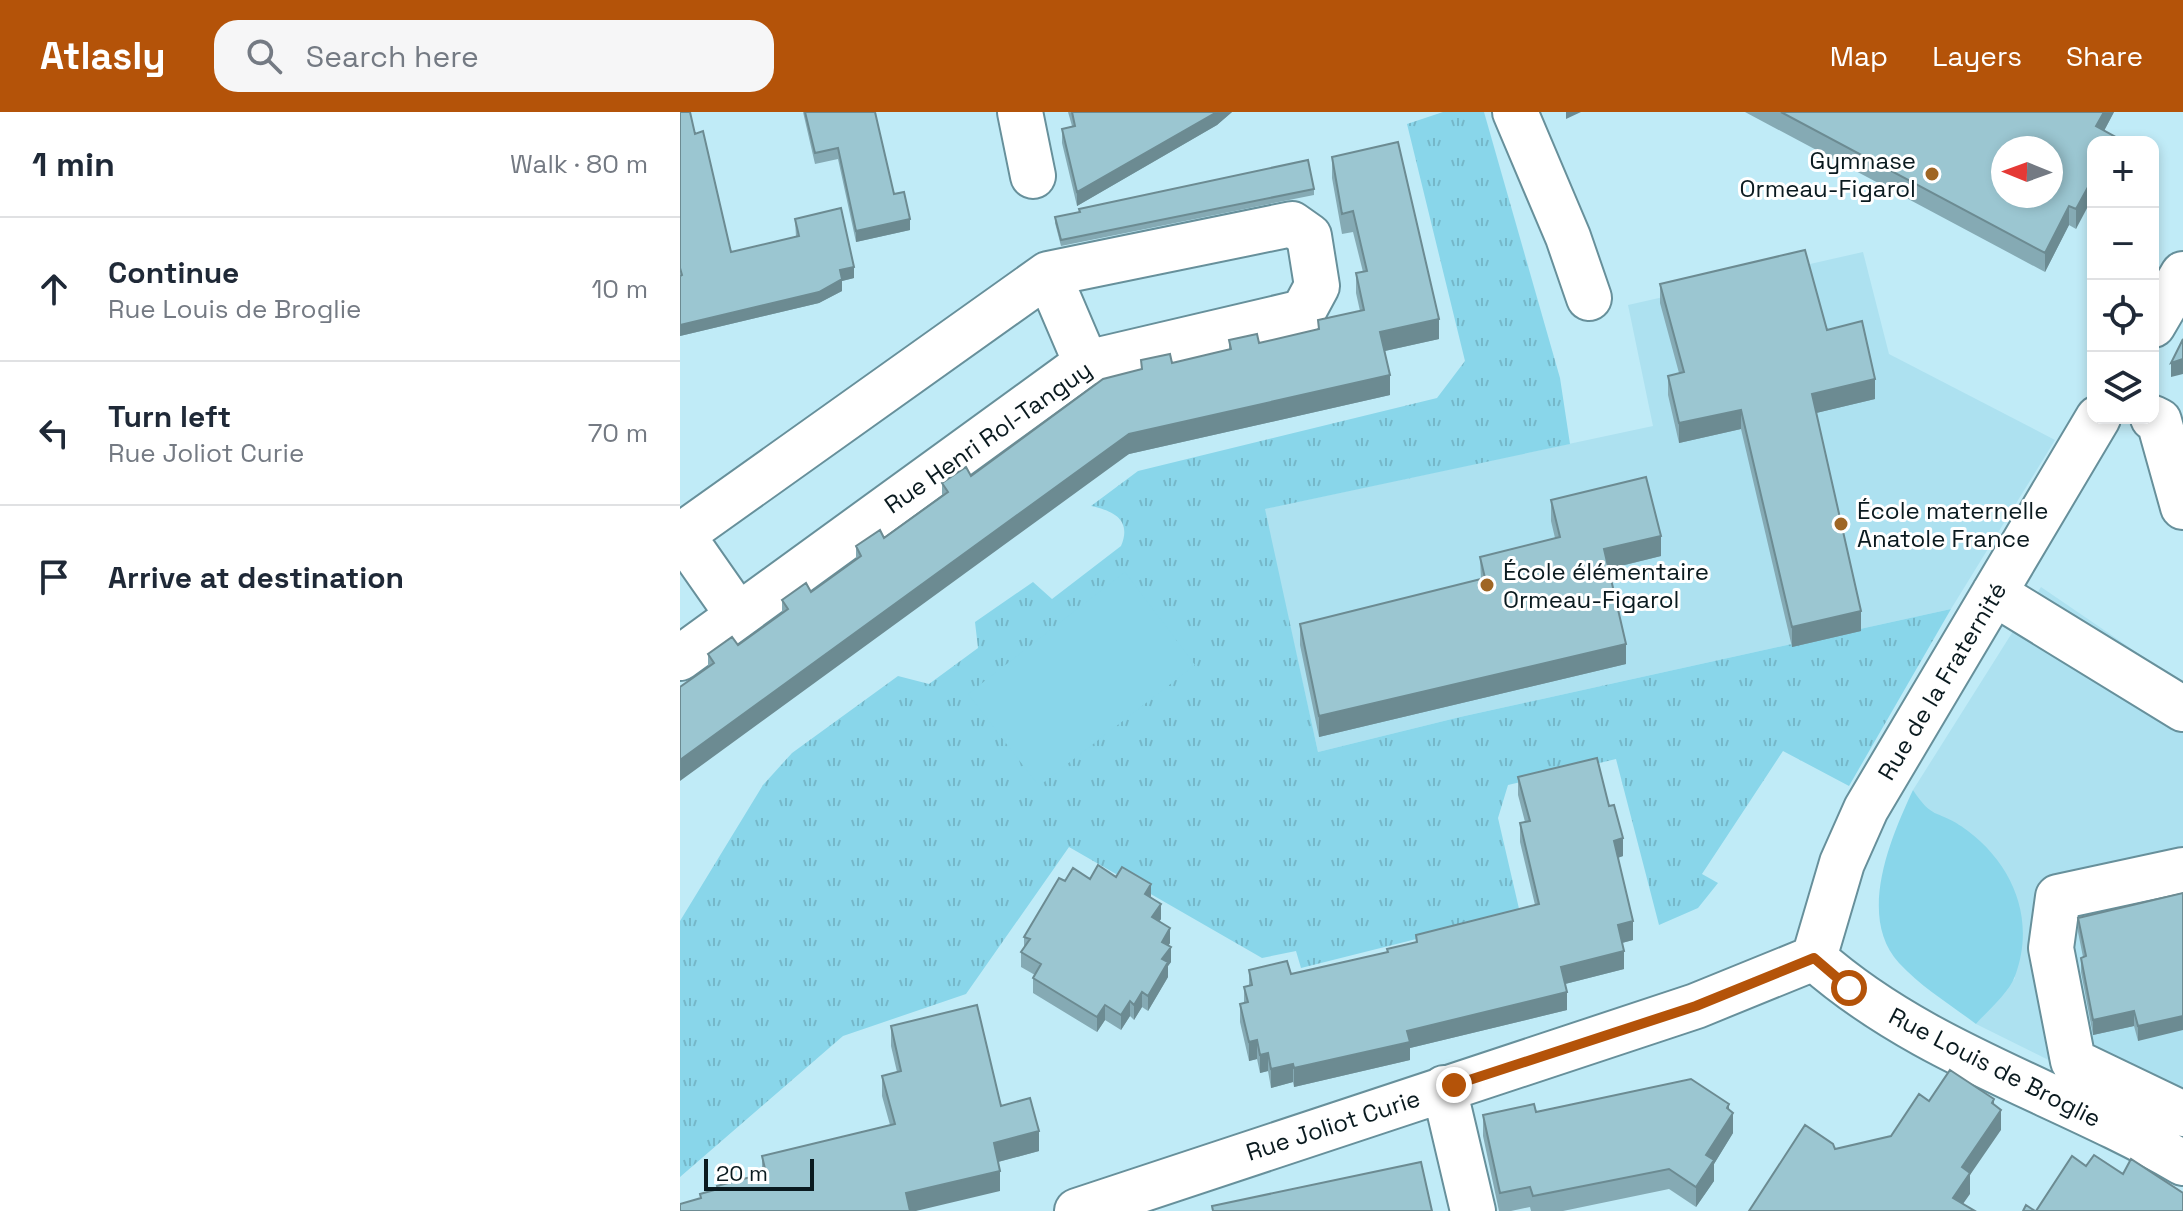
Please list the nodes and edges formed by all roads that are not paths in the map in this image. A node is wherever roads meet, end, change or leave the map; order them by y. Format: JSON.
{"nodes":[{"id":1,"x":1020,"y":112,"type":"edge"},
{"id":2,"x":1515,"y":112,"type":"edge"},
{"id":3,"x":1033,"y":176,"type":"dead end"},
{"id":4,"x":1048,"y":274,"type":"junction"},
{"id":5,"x":2183,"y":274,"type":"edge"},
{"id":6,"x":1589,"y":298,"type":"dead end"},
{"id":7,"x":2159,"y":315,"type":"edge"},
{"id":8,"x":1086,"y":363,"type":"junction"},
{"id":9,"x":2159,"y":421,"type":"edge"},
{"id":10,"x":2094,"y":424,"type":"edge"},
{"id":11,"x":2183,"y":507,"type":"edge"},
{"id":12,"x":680,"y":534,"type":"edge"},
{"id":13,"x":1994,"y":593,"type":"junction"},
{"id":14,"x":738,"y":615,"type":"junction"},
{"id":15,"x":680,"y":658,"type":"edge"},
{"id":16,"x":2183,"y":709,"type":"edge"},
{"id":17,"x":2183,"y":870,"type":"edge"},
{"id":18,"x":1814,"y":958,"type":"junction"},
{"id":19,"x":1444,"y":1088,"type":"junction"},
{"id":20,"x":2183,"y":1114,"type":"edge"},
{"id":21,"x":2183,"y":1163,"type":"edge"},
{"id":22,"x":1144,"y":1200,"type":"edge"},
{"id":23,"x":1077,"y":1211,"type":"edge"},
{"id":24,"x":1473,"y":1211,"type":"edge"}],
"edges":[{"from":1,"to":3,"type":"street"},
{"from":2,"to":6,"type":"street"},
{"from":4,"to":8,"type":"street"},
{"from":4,"to":8,"type":"street","name":"Rue Henri Rol-Tanguy"},
{"from":4,"to":12,"type":"street","name":"Rue Henri Rol-Tanguy"},
{"from":5,"to":7,"type":"street"},
{"from":8,"to":14,"type":"street","name":"Rue Henri Rol-Tanguy"},
{"from":9,"to":11,"type":"street"},
{"from":10,"to":13,"type":"street","name":"Rue de la Fraternité"},
{"from":12,"to":14,"type":"street"},
{"from":13,"to":16,"type":"street"},
{"from":13,"to":18,"type":"street","name":"Rue de la Fraternité"},
{"from":14,"to":15,"type":"street","name":"Rue Henri Rol-Tanguy"},
{"from":17,"to":20,"type":"street"},
{"from":18,"to":19,"type":"street","name":"Rue Joliot Curie"},
{"from":18,"to":21,"type":"street","name":"Rue Louis de Broglie"},
{"from":19,"to":22,"type":"street","name":"Rue Joliot Curie"},
{"from":19,"to":24,"type":"street"},
{"from":22,"to":23,"type":"street","name":"Rue Joliot Curie"}]}
